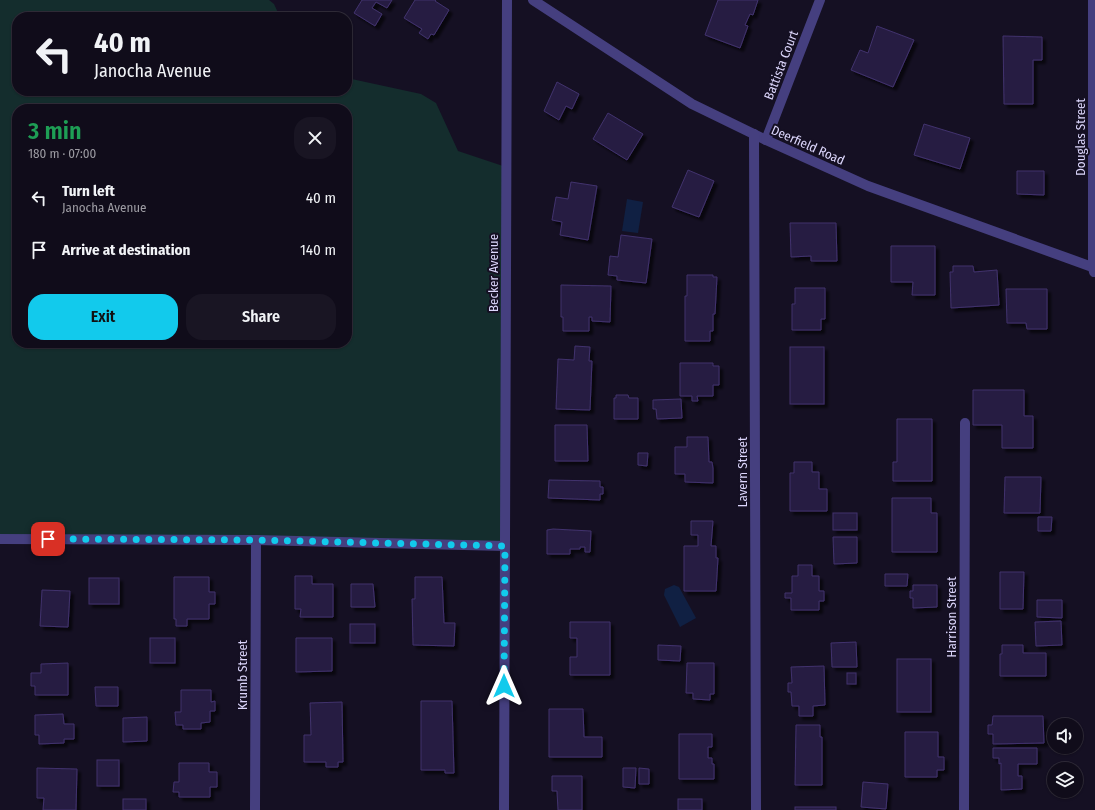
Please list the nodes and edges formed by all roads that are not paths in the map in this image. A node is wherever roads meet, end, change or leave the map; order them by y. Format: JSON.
{"nodes":[{"id":1,"x":507,"y":0,"type":"edge"},
{"id":2,"x":533,"y":0,"type":"edge"},
{"id":3,"x":820,"y":0,"type":"edge"},
{"id":4,"x":1093,"y":0,"type":"edge"},
{"id":5,"x":754,"y":134,"type":"junction"},
{"id":6,"x":766,"y":140,"type":"junction"},
{"id":7,"x":1094,"y":270,"type":"edge"},
{"id":8,"x":965,"y":423,"type":"dead end"},
{"id":9,"x":0,"y":539,"type":"edge"},
{"id":10,"x":256,"y":540,"type":"junction"},
{"id":11,"x":505,"y":546,"type":"junction"},
{"id":12,"x":255,"y":810,"type":"edge"},
{"id":13,"x":504,"y":810,"type":"edge"},
{"id":14,"x":756,"y":810,"type":"edge"},
{"id":15,"x":964,"y":810,"type":"edge"}],
"edges":[{"from":1,"to":11,"type":"street","name":"Becker Avenue"},
{"from":2,"to":5,"type":"street","name":"Deerfield Road"},
{"from":3,"to":6,"type":"street","name":"Battista Court"},
{"from":4,"to":7,"type":"street","name":"Douglas Street"},
{"from":5,"to":6,"type":"street","name":"Deerfield Road"},
{"from":5,"to":14,"type":"street","name":"Lavern Street"},
{"from":6,"to":7,"type":"street","name":"Deerfield Road"},
{"from":8,"to":15,"type":"street","name":"Harrison Street"},
{"from":9,"to":10,"type":"street"},
{"from":10,"to":11,"type":"street"},
{"from":10,"to":12,"type":"street","name":"Krumb Street"},
{"from":11,"to":13,"type":"street","name":"Becker Avenue"}]}
